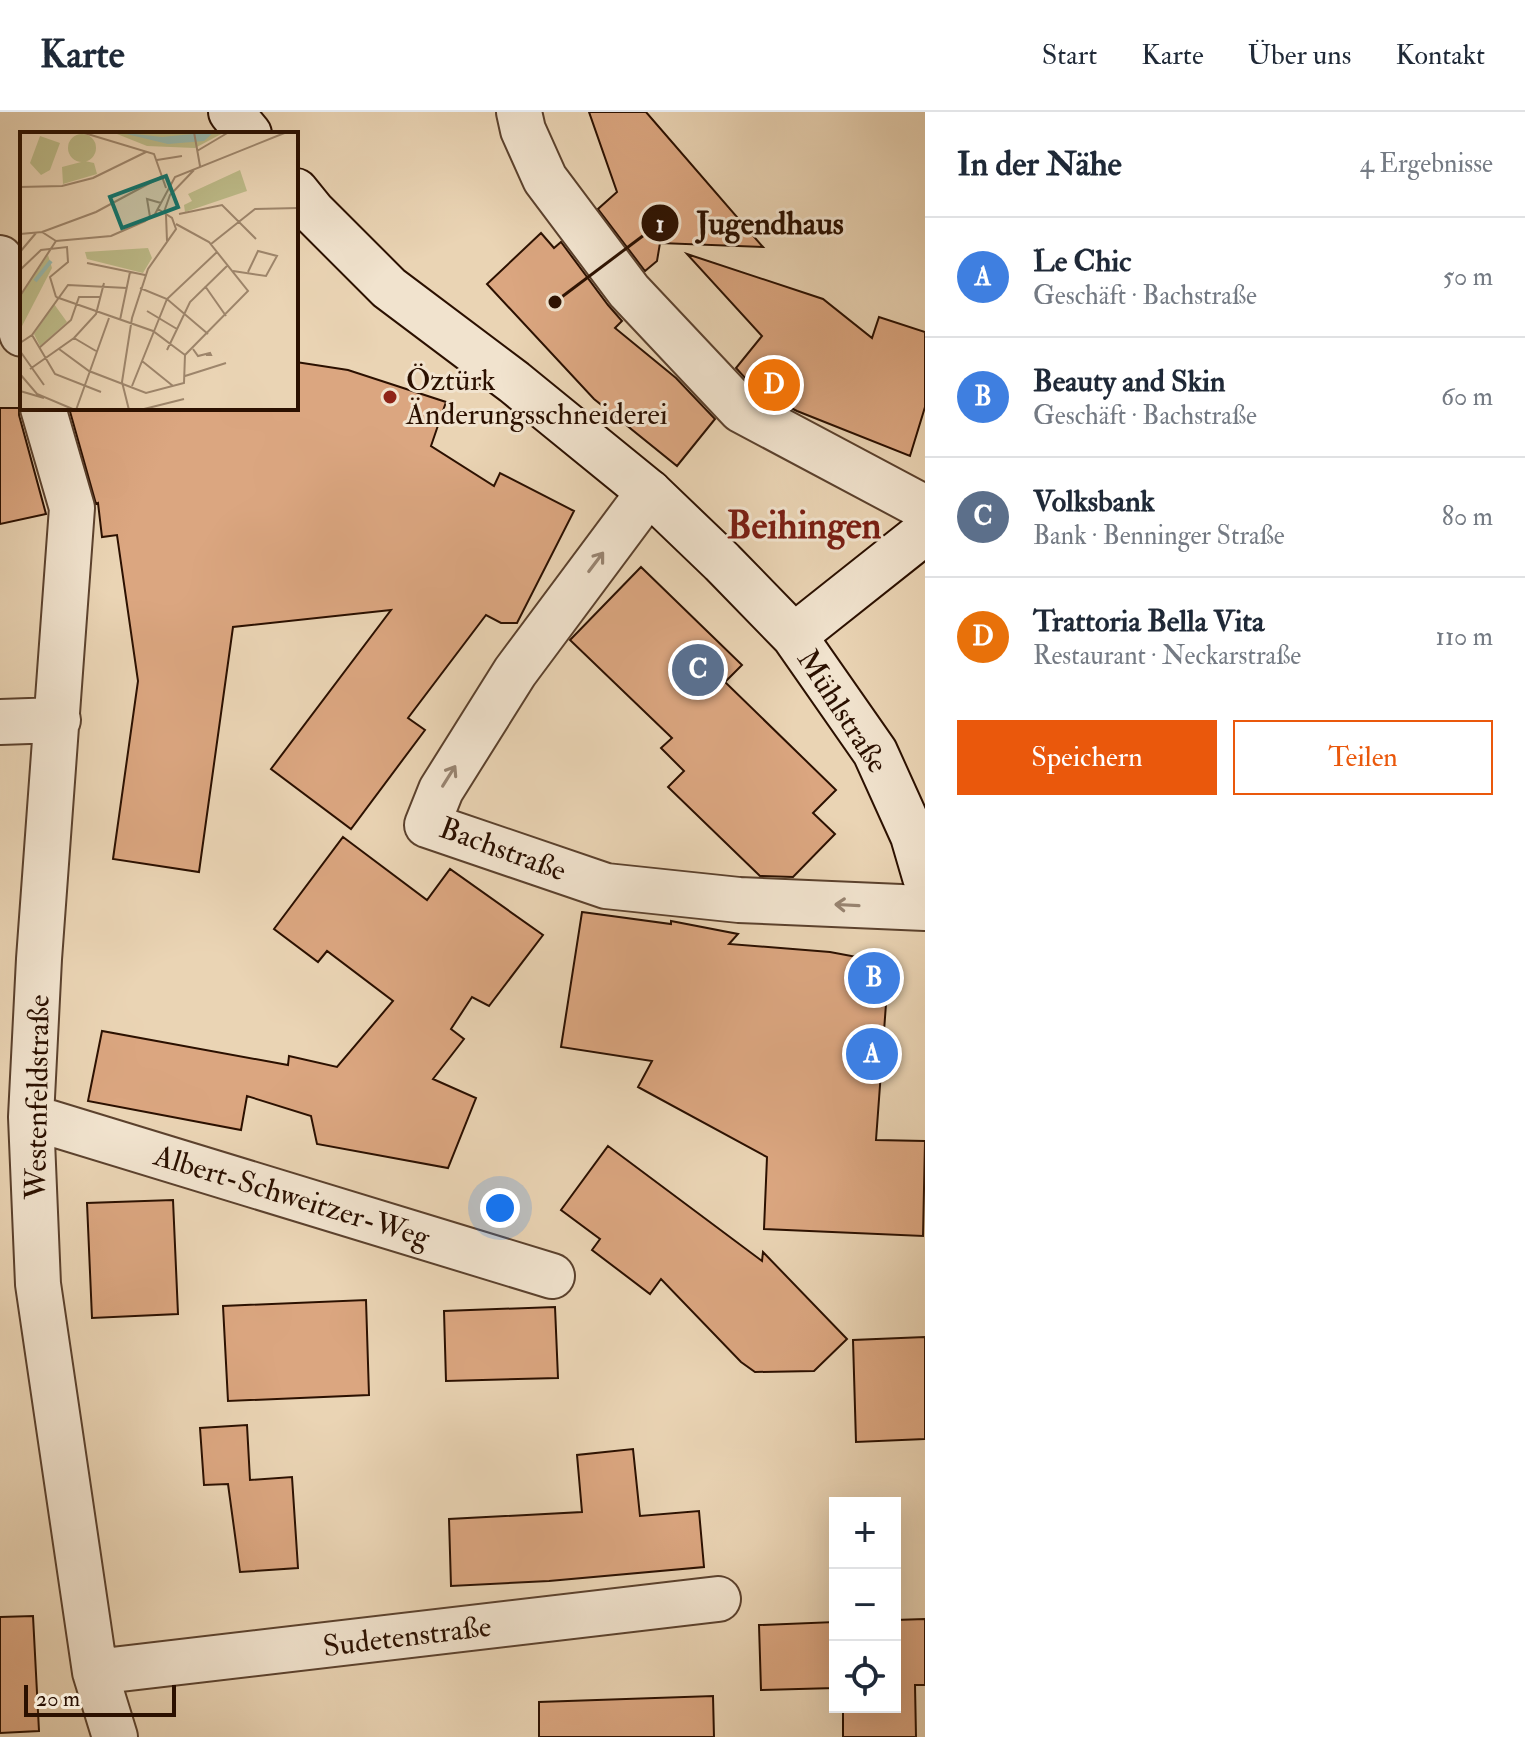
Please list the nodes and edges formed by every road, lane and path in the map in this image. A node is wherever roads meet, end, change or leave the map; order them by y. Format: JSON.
{"nodes":[{"id":1,"x":231,"y":112,"type":"edge"},
{"id":2,"x":519,"y":112,"type":"edge"},
{"id":3,"x":247,"y":132,"type":"edge"},
{"id":4,"x":302,"y":208,"type":"edge"},
{"id":5,"x":20,"y":254,"type":"edge"},
{"id":6,"x":0,"y":255,"type":"edge"},
{"id":7,"x":20,"y":327,"type":"edge"},
{"id":8,"x":44,"y":410,"type":"edge"},
{"id":9,"x":649,"y":492,"type":"junction"},
{"id":10,"x":925,"y":508,"type":"edge"},
{"id":11,"x":925,"y":532,"type":"edge"},
{"id":12,"x":794,"y":636,"type":"junction"},
{"id":13,"x":58,"y":720,"type":"junction"},
{"id":14,"x":0,"y":722,"type":"edge"},
{"id":15,"x":925,"y":877,"type":"edge"},
{"id":16,"x":925,"y":908,"type":"edge"},
{"id":17,"x":31,"y":1117,"type":"junction"},
{"id":18,"x":552,"y":1276,"type":"dead end"},
{"id":19,"x":718,"y":1599,"type":"dead end"},
{"id":20,"x":95,"y":1672,"type":"junction"},
{"id":21,"x":115,"y":1737,"type":"edge"}],
"edges":[{"from":1,"to":3,"type":"street"},
{"from":2,"to":10,"type":"street"},
{"from":4,"to":9,"type":"street","name":"Mühlstraße"},
{"from":5,"to":6,"type":"street"},
{"from":6,"to":7,"type":"street"},
{"from":8,"to":13,"type":"street","name":"Westenfeldstraße"},
{"from":9,"to":12,"type":"street","name":"Mühlstraße"},
{"from":16,"to":9,"type":"street","name":"Bachstraße","one_way":true},
{"from":11,"to":12,"type":"street"},
{"from":12,"to":15,"type":"street","name":"Mühlstraße"},
{"from":13,"to":14,"type":"street"},
{"from":13,"to":17,"type":"street","name":"Westenfeldstraße"},
{"from":17,"to":18,"type":"street","name":"Albert-Schweitzer-Weg"},
{"from":17,"to":20,"type":"street","name":"Westenfeldstraße"},
{"from":19,"to":20,"type":"street","name":"Sudetenstraße"},
{"from":20,"to":21,"type":"street","name":"Westenfeldstraße"}]}
